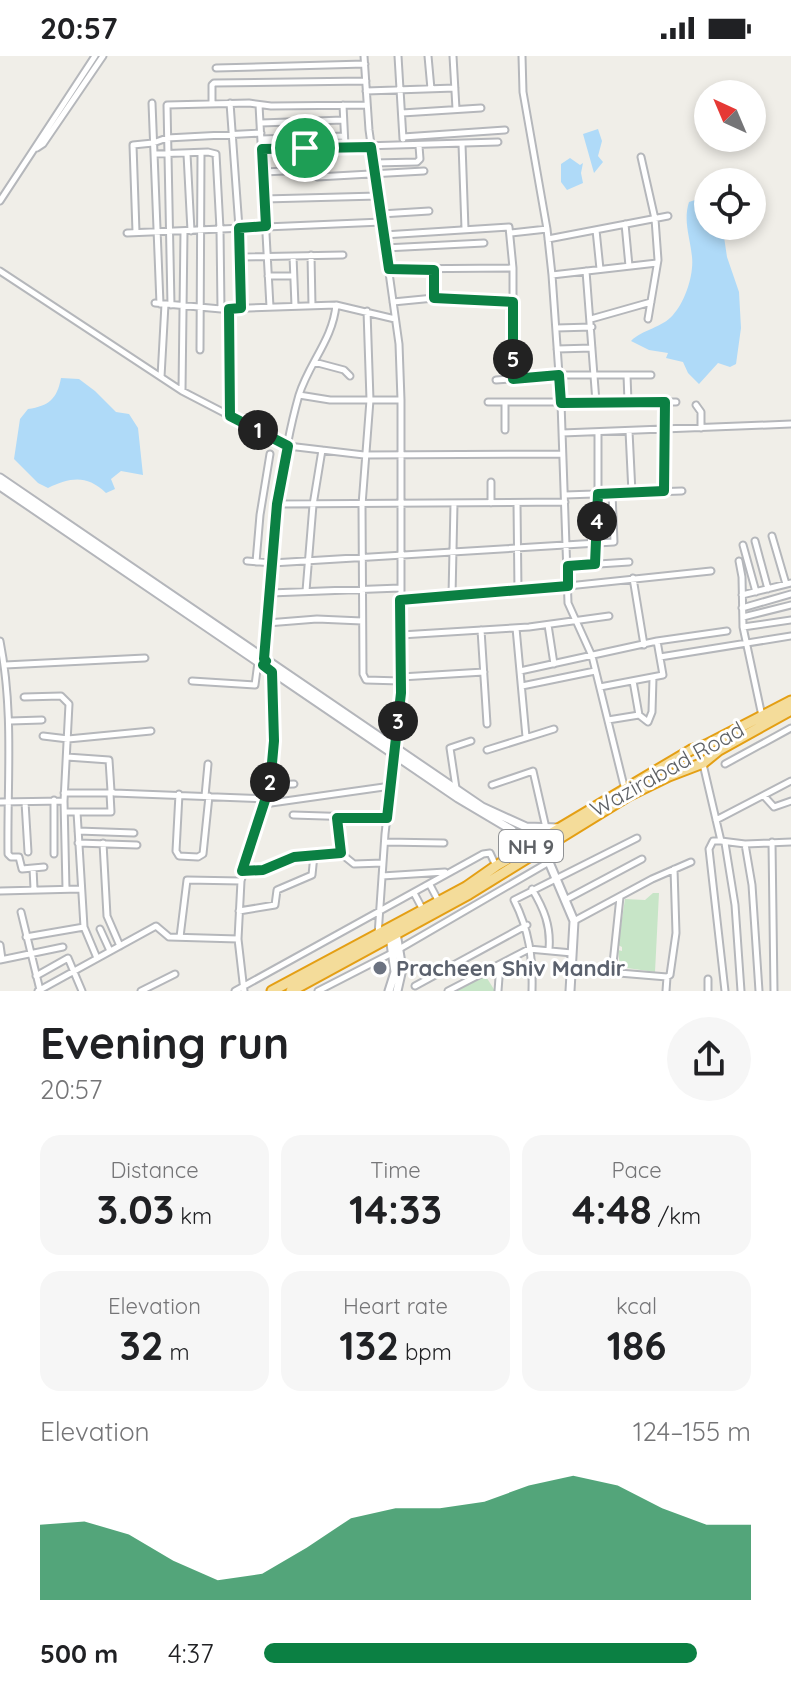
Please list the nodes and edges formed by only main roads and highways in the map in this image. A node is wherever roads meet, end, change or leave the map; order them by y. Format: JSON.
{"nodes":[{"id":1,"x":0,"y":478,"type":"edge"},
{"id":2,"x":0,"y":486,"type":"edge"},
{"id":3,"x":120,"y":564,"type":"junction"},
{"id":4,"x":791,"y":701,"type":"edge"},
{"id":5,"x":791,"y":710,"type":"edge"},
{"id":6,"x":395,"y":752,"type":"junction"},
{"id":7,"x":680,"y":758,"type":"junction"},
{"id":8,"x":679,"y":772,"type":"junction"},
{"id":9,"x":561,"y":828,"type":"junction"},
{"id":10,"x":543,"y":848,"type":"junction"},
{"id":11,"x":515,"y":855,"type":"junction"},
{"id":12,"x":393,"y":935,"type":"junction"},
{"id":13,"x":397,"y":950,"type":"junction"},
{"id":14,"x":294,"y":987,"type":"edge"},
{"id":15,"x":263,"y":991,"type":"edge"},
{"id":16,"x":272,"y":991,"type":"edge"},
{"id":17,"x":389,"y":991,"type":"edge"},
{"id":18,"x":397,"y":991,"type":"edge"},
{"id":19,"x":570,"y":991,"type":"edge"}],
"edges":[{"from":1,"to":3,"type":"main road"},
{"from":2,"to":3,"type":"main road"},
{"from":3,"to":6,"type":"main road"},
{"from":4,"to":7,"type":"highway","name":"Wazirabad Road","number":"NH 9"},
{"from":5,"to":8,"type":"highway","name":"Wazirabad Road","number":"NH 9"},
{"from":6,"to":9,"type":"main road"},
{"from":6,"to":11,"type":"main road"},
{"from":7,"to":8,"type":"highway"},
{"from":7,"to":9,"type":"highway","name":"Wazirabad Road","number":"NH 9"},
{"from":8,"to":10,"type":"highway","name":"Wazirabad Road","number":"NH 9"},
{"from":9,"to":11,"type":"highway","name":"Wazirabad Road","number":"NH 9"},
{"from":10,"to":12,"type":"highway","name":"Wazirabad Road","number":"NH 9"},
{"from":10,"to":19,"type":"main road"},
{"from":11,"to":14,"type":"highway","name":"Wazirabad Road","number":"NH 9"},
{"from":12,"to":13,"type":"main road"},
{"from":12,"to":14,"type":"highway","name":"Wazirabad Road","number":"NH 9"},
{"from":13,"to":17,"type":"main road"},
{"from":13,"to":18,"type":"main road"},
{"from":14,"to":15,"type":"highway","name":"Wazirabad Road","number":"NH 9"},
{"from":14,"to":16,"type":"highway","name":"Wazirabad Road","number":"NH 9"}]}
